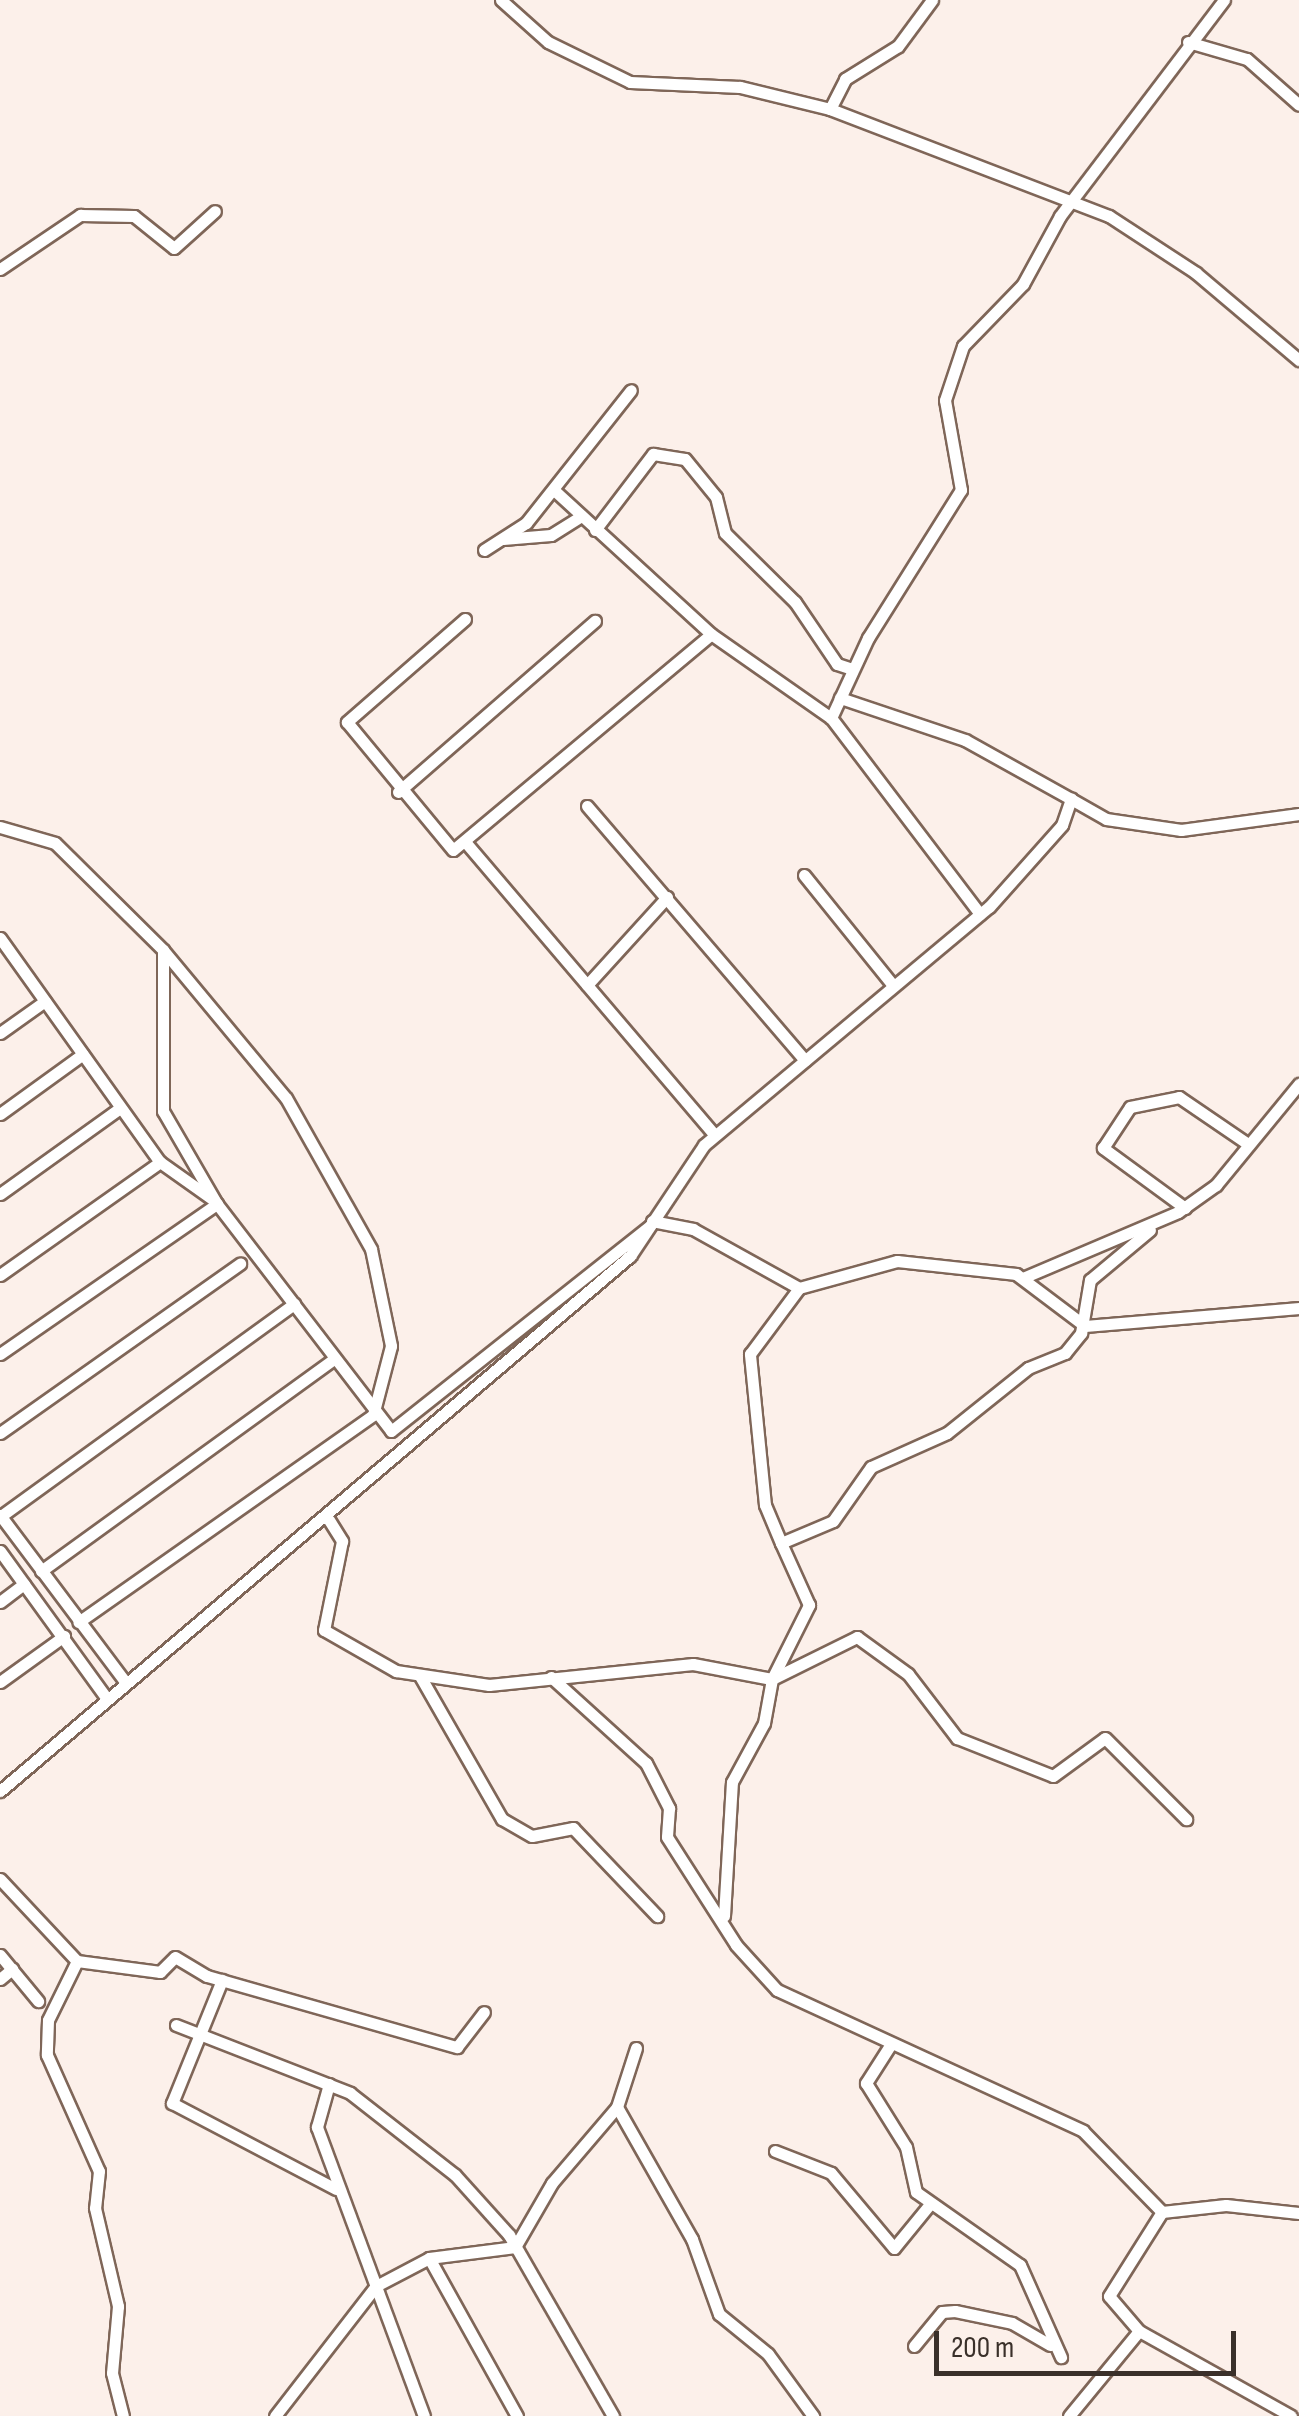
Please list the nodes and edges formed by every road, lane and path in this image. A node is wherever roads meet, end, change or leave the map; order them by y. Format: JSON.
{"nodes":[{"id":1,"x":501,"y":0,"type":"edge"},
{"id":2,"x":932,"y":0,"type":"edge"},
{"id":3,"x":1224,"y":0,"type":"edge"},
{"id":4,"x":1188,"y":42,"type":"junction"},
{"id":5,"x":1299,"y":104,"type":"edge"},
{"id":6,"x":830,"y":110,"type":"junction"},
{"id":7,"x":1070,"y":203,"type":"junction"},
{"id":8,"x":215,"y":211,"type":"dead end"},
{"id":9,"x":0,"y":268,"type":"edge"},
{"id":10,"x":1299,"y":360,"type":"edge"},
{"id":11,"x":630,"y":390,"type":"dead end"},
{"id":12,"x":555,"y":491,"type":"junction"},
{"id":13,"x":581,"y":516,"type":"junction"},
{"id":14,"x":595,"y":530,"type":"junction"},
{"id":15,"x":503,"y":538,"type":"junction"},
{"id":16,"x":484,"y":550,"type":"dead end"},
{"id":17,"x":465,"y":619,"type":"dead end"},
{"id":18,"x":595,"y":621,"type":"dead end"},
{"id":19,"x":711,"y":634,"type":"junction"},
{"id":20,"x":852,"y":669,"type":"junction"},
{"id":21,"x":840,"y":698,"type":"junction"},
{"id":22,"x":831,"y":718,"type":"junction"},
{"id":23,"x":398,"y":792,"type":"junction"},
{"id":24,"x":1072,"y":799,"type":"junction"},
{"id":25,"x":588,"y":806,"type":"dead end"},
{"id":26,"x":1299,"y":814,"type":"edge"},
{"id":27,"x":0,"y":827,"type":"edge"},
{"id":28,"x":468,"y":844,"type":"junction"},
{"id":29,"x":804,"y":875,"type":"dead end"},
{"id":30,"x":667,"y":897,"type":"junction"},
{"id":31,"x":980,"y":914,"type":"junction"},
{"id":32,"x":2,"y":946,"type":"edge"},
{"id":33,"x":163,"y":950,"type":"junction"},
{"id":34,"x":891,"y":984,"type":"junction"},
{"id":35,"x":587,"y":985,"type":"junction"},
{"id":36,"x":45,"y":1000,"type":"junction"},
{"id":37,"x":0,"y":1033,"type":"edge"},
{"id":38,"x":83,"y":1054,"type":"junction"},
{"id":39,"x":804,"y":1060,"type":"junction"},
{"id":40,"x":1299,"y":1084,"type":"edge"},
{"id":41,"x":120,"y":1108,"type":"junction"},
{"id":42,"x":0,"y":1114,"type":"edge"},
{"id":43,"x":714,"y":1136,"type":"junction"},
{"id":44,"x":1248,"y":1144,"type":"junction"},
{"id":45,"x":160,"y":1162,"type":"junction"},
{"id":46,"x":0,"y":1194,"type":"edge"},
{"id":47,"x":216,"y":1202,"type":"junction"},
{"id":48,"x":1184,"y":1208,"type":"junction"},
{"id":49,"x":651,"y":1223,"type":"junction"},
{"id":50,"x":1150,"y":1230,"type":"junction"},
{"id":51,"x":240,"y":1264,"type":"dead end"},
{"id":52,"x":0,"y":1275,"type":"edge"},
{"id":53,"x":1026,"y":1277,"type":"junction"},
{"id":54,"x":799,"y":1288,"type":"junction"},
{"id":55,"x":294,"y":1304,"type":"junction"},
{"id":56,"x":1299,"y":1308,"type":"edge"},
{"id":57,"x":1082,"y":1324,"type":"junction"},
{"id":58,"x":0,"y":1354,"type":"edge"},
{"id":59,"x":334,"y":1360,"type":"junction"},
{"id":60,"x":372,"y":1415,"type":"junction"},
{"id":61,"x":0,"y":1433,"type":"edge"},
{"id":62,"x":0,"y":1515,"type":"edge"},
{"id":63,"x":329,"y":1520,"type":"junction"},
{"id":64,"x":781,"y":1543,"type":"junction"},
{"id":65,"x":0,"y":1551,"type":"edge"},
{"id":66,"x":40,"y":1571,"type":"junction"},
{"id":67,"x":24,"y":1584,"type":"junction"},
{"id":68,"x":0,"y":1602,"type":"edge"},
{"id":69,"x":79,"y":1622,"type":"junction"},
{"id":70,"x":64,"y":1636,"type":"junction"},
{"id":71,"x":420,"y":1676,"type":"junction"},
{"id":72,"x":551,"y":1677,"type":"junction"},
{"id":73,"x":772,"y":1679,"type":"junction"},
{"id":74,"x":0,"y":1682,"type":"edge"},
{"id":75,"x":126,"y":1683,"type":"junction"},
{"id":76,"x":107,"y":1698,"type":"junction"},
{"id":77,"x":0,"y":1791,"type":"edge"},
{"id":78,"x":1186,"y":1819,"type":"dead end"},
{"id":79,"x":0,"y":1880,"type":"edge"},
{"id":80,"x":657,"y":1916,"type":"dead end"},
{"id":81,"x":723,"y":1920,"type":"junction"},
{"id":82,"x":0,"y":1956,"type":"edge"},
{"id":83,"x":77,"y":1962,"type":"junction"},
{"id":84,"x":12,"y":1969,"type":"junction"},
{"id":85,"x":0,"y":1980,"type":"edge"},
{"id":86,"x":222,"y":1980,"type":"junction"},
{"id":87,"x":38,"y":2001,"type":"dead end"},
{"id":88,"x":484,"y":2012,"type":"dead end"},
{"id":89,"x":176,"y":2025,"type":"dead end"},
{"id":90,"x":198,"y":2033,"type":"junction"},
{"id":91,"x":889,"y":2046,"type":"junction"},
{"id":92,"x":636,"y":2048,"type":"dead end"},
{"id":93,"x":329,"y":2084,"type":"junction"},
{"id":94,"x":617,"y":2107,"type":"junction"},
{"id":95,"x":775,"y":2151,"type":"dead end"},
{"id":96,"x":336,"y":2188,"type":"junction"},
{"id":97,"x":930,"y":2204,"type":"junction"},
{"id":98,"x":1162,"y":2212,"type":"junction"},
{"id":99,"x":1299,"y":2213,"type":"edge"},
{"id":100,"x":515,"y":2246,"type":"junction"},
{"id":101,"x":429,"y":2258,"type":"junction"},
{"id":102,"x":376,"y":2286,"type":"junction"},
{"id":103,"x":1139,"y":2331,"type":"junction"},
{"id":104,"x":914,"y":2346,"type":"dead end"},
{"id":105,"x":1050,"y":2346,"type":"junction"},
{"id":106,"x":1060,"y":2358,"type":"dead end"},
{"id":107,"x":122,"y":2416,"type":"edge"},
{"id":108,"x":274,"y":2416,"type":"edge"},
{"id":109,"x":424,"y":2416,"type":"edge"},
{"id":110,"x":517,"y":2416,"type":"edge"},
{"id":111,"x":613,"y":2416,"type":"edge"},
{"id":112,"x":813,"y":2416,"type":"edge"},
{"id":113,"x":1068,"y":2416,"type":"edge"},
{"id":114,"x":1291,"y":2416,"type":"edge"}],
"edges":[{"from":1,"to":6,"type":"street"},
{"from":2,"to":6,"type":"street"},
{"from":3,"to":4,"type":"street"},
{"from":4,"to":5,"type":"street"},
{"from":4,"to":7,"type":"street"},
{"from":6,"to":7,"type":"street"},
{"from":7,"to":10,"type":"street"},
{"from":7,"to":20,"type":"street"},
{"from":8,"to":9,"type":"street"},
{"from":11,"to":12,"type":"street"},
{"from":12,"to":13,"type":"street"},
{"from":12,"to":15,"type":"street"},
{"from":13,"to":14,"type":"street"},
{"from":13,"to":15,"type":"street"},
{"from":14,"to":19,"type":"street"},
{"from":14,"to":20,"type":"street"},
{"from":15,"to":16,"type":"street"},
{"from":17,"to":23,"type":"street"},
{"from":18,"to":23,"type":"street"},
{"from":19,"to":22,"type":"street"},
{"from":19,"to":28,"type":"street"},
{"from":20,"to":21,"type":"street"},
{"from":21,"to":22,"type":"street"},
{"from":21,"to":24,"type":"street"},
{"from":22,"to":31,"type":"street"},
{"from":23,"to":28,"type":"street"},
{"from":24,"to":26,"type":"street"},
{"from":24,"to":31,"type":"street"},
{"from":25,"to":30,"type":"street"},
{"from":27,"to":33,"type":"street"},
{"from":28,"to":35,"type":"street"},
{"from":29,"to":34,"type":"street"},
{"from":30,"to":35,"type":"street"},
{"from":30,"to":39,"type":"street"},
{"from":31,"to":34,"type":"street"},
{"from":32,"to":36,"type":"street"},
{"from":33,"to":47,"type":"street"},
{"from":33,"to":60,"type":"street"},
{"from":34,"to":39,"type":"street"},
{"from":35,"to":43,"type":"street"},
{"from":36,"to":37,"type":"street"},
{"from":36,"to":38,"type":"street"},
{"from":38,"to":41,"type":"street"},
{"from":38,"to":42,"type":"street"},
{"from":39,"to":43,"type":"street"},
{"from":40,"to":44,"type":"street"},
{"from":41,"to":45,"type":"street"},
{"from":41,"to":46,"type":"street"},
{"from":43,"to":49,"type":"street"},
{"from":44,"to":48,"type":"street"},
{"from":44,"to":48,"type":"street"},
{"from":45,"to":47,"type":"street"},
{"from":45,"to":52,"type":"street"},
{"from":47,"to":55,"type":"street"},
{"from":47,"to":58,"type":"street"},
{"from":48,"to":50,"type":"street"},
{"from":49,"to":54,"type":"street"},
{"from":49,"to":60,"type":"street"},
{"from":49,"to":63,"type":"street"},
{"from":50,"to":53,"type":"street"},
{"from":50,"to":57,"type":"street"},
{"from":51,"to":61,"type":"street"},
{"from":53,"to":54,"type":"street"},
{"from":53,"to":57,"type":"street"},
{"from":54,"to":64,"type":"street"},
{"from":55,"to":59,"type":"street"},
{"from":55,"to":62,"type":"street"},
{"from":56,"to":57,"type":"street"},
{"from":57,"to":64,"type":"street"},
{"from":59,"to":60,"type":"street"},
{"from":59,"to":66,"type":"street"},
{"from":60,"to":69,"type":"street"},
{"from":62,"to":66,"type":"street"},
{"from":63,"to":71,"type":"street"},
{"from":63,"to":75,"type":"street"},
{"from":64,"to":73,"type":"street"},
{"from":65,"to":67,"type":"street"},
{"from":66,"to":69,"type":"street"},
{"from":67,"to":68,"type":"street"},
{"from":67,"to":70,"type":"street"},
{"from":69,"to":75,"type":"street"},
{"from":70,"to":74,"type":"street"},
{"from":70,"to":76,"type":"street"},
{"from":71,"to":72,"type":"street"},
{"from":71,"to":80,"type":"street"},
{"from":72,"to":73,"type":"street"},
{"from":72,"to":81,"type":"street"},
{"from":73,"to":78,"type":"street"},
{"from":73,"to":81,"type":"street"},
{"from":75,"to":76,"type":"street"},
{"from":76,"to":77,"type":"street"},
{"from":79,"to":83,"type":"street"},
{"from":81,"to":91,"type":"street"},
{"from":82,"to":84,"type":"street"},
{"from":83,"to":86,"type":"street"},
{"from":83,"to":107,"type":"street"},
{"from":84,"to":85,"type":"street"},
{"from":84,"to":87,"type":"street"},
{"from":86,"to":88,"type":"street"},
{"from":86,"to":90,"type":"street"},
{"from":89,"to":90,"type":"street"},
{"from":90,"to":93,"type":"street"},
{"from":90,"to":96,"type":"street"},
{"from":91,"to":97,"type":"street"},
{"from":91,"to":98,"type":"street"},
{"from":92,"to":94,"type":"street"},
{"from":93,"to":96,"type":"street"},
{"from":93,"to":100,"type":"street"},
{"from":94,"to":100,"type":"street"},
{"from":94,"to":112,"type":"street"},
{"from":95,"to":97,"type":"street"},
{"from":96,"to":102,"type":"street"},
{"from":97,"to":105,"type":"street"},
{"from":98,"to":99,"type":"street"},
{"from":98,"to":103,"type":"street"},
{"from":100,"to":101,"type":"street"},
{"from":100,"to":111,"type":"street"},
{"from":101,"to":102,"type":"street"},
{"from":101,"to":110,"type":"street"},
{"from":102,"to":108,"type":"street"},
{"from":102,"to":109,"type":"street"},
{"from":103,"to":113,"type":"street"},
{"from":103,"to":114,"type":"street"},
{"from":104,"to":105,"type":"street"},
{"from":105,"to":106,"type":"street"}]}
